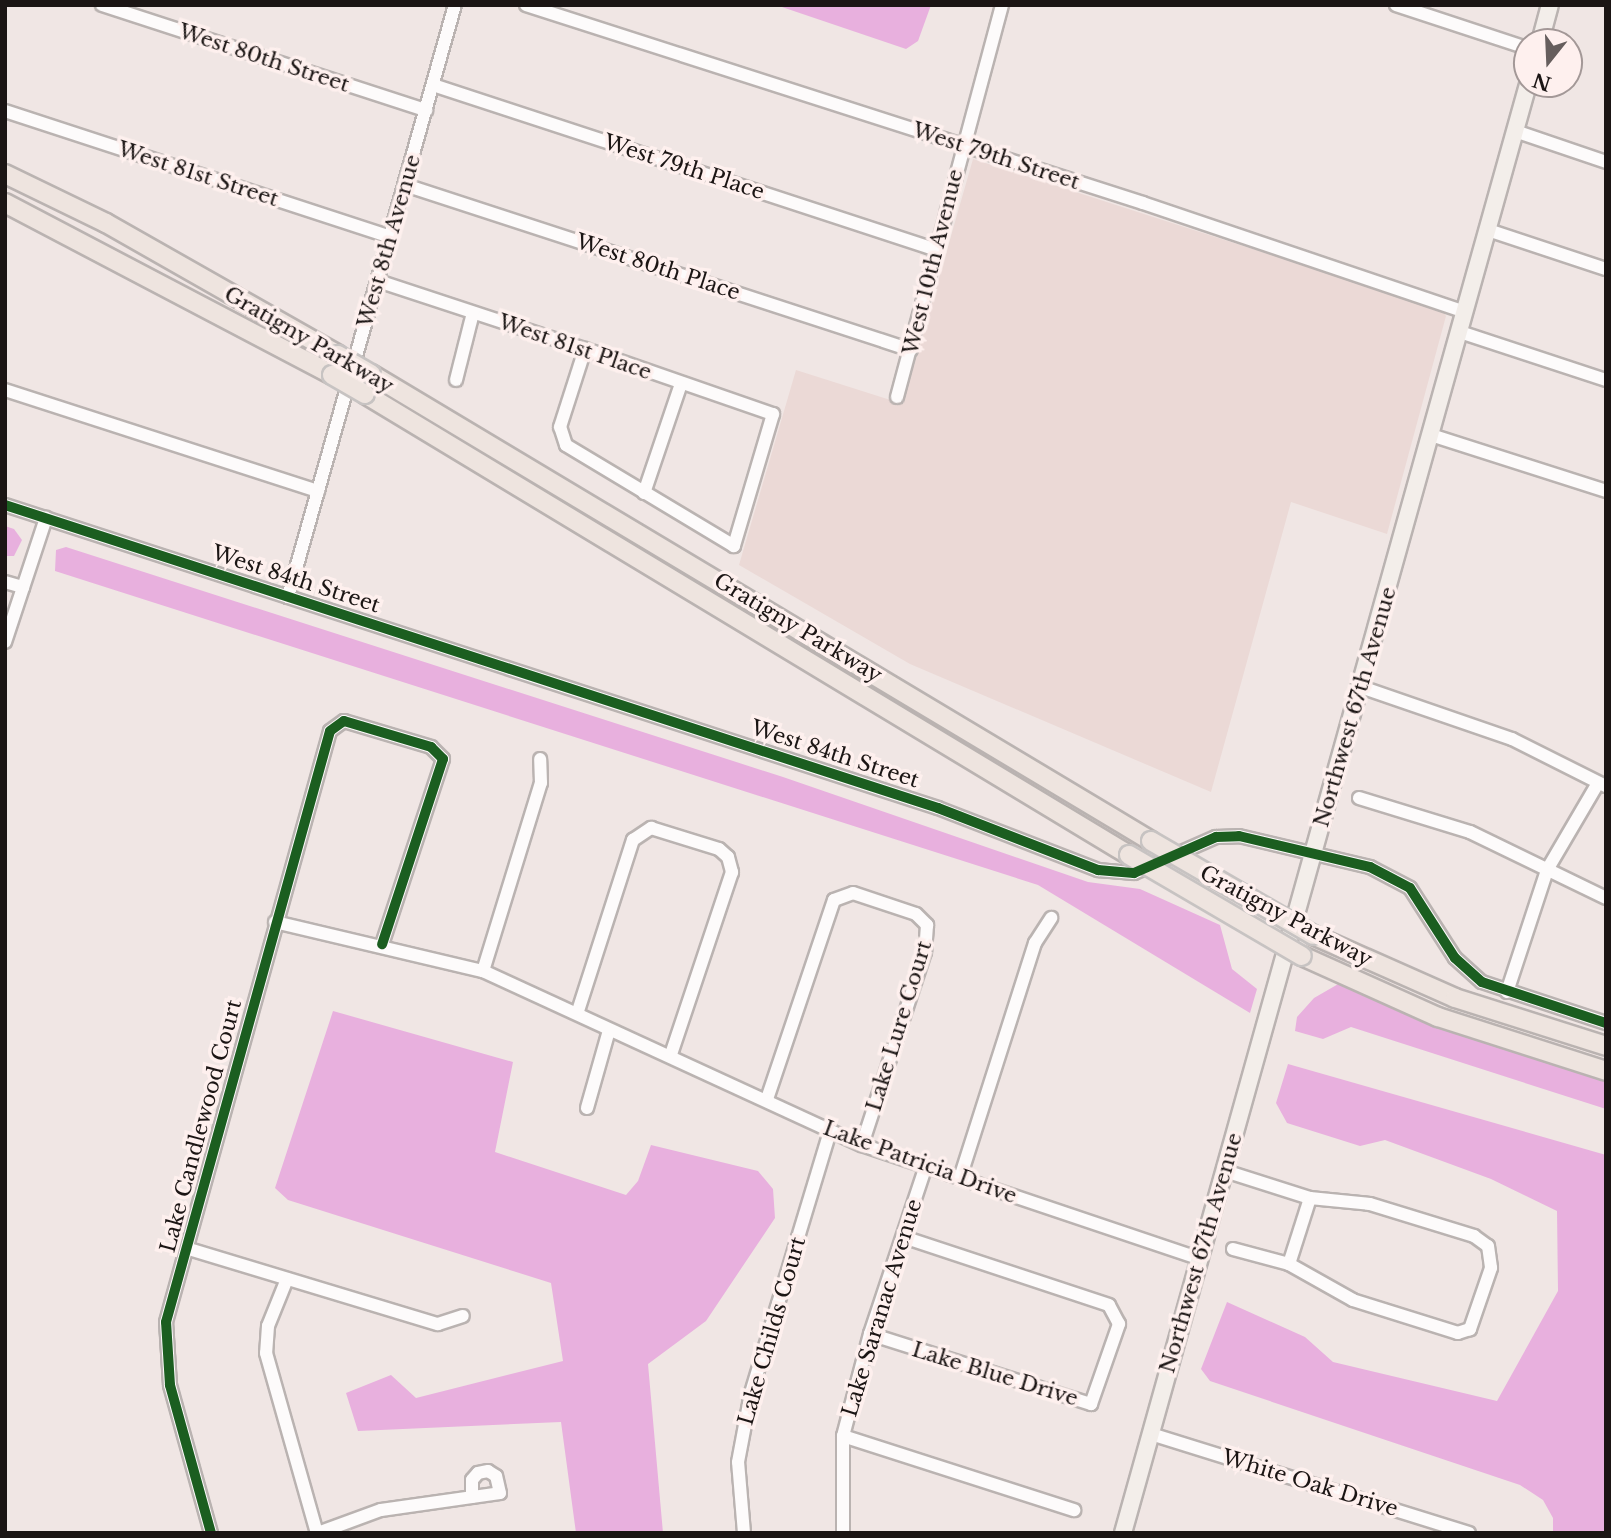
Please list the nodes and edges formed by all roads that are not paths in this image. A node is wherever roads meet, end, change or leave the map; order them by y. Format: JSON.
{"nodes":[{"id":1,"x":102,"y":5,"type":"edge"},
{"id":2,"x":455,"y":5,"type":"edge"},
{"id":3,"x":526,"y":5,"type":"edge"},
{"id":4,"x":1002,"y":5,"type":"edge"},
{"id":5,"x":1396,"y":5,"type":"edge"},
{"id":6,"x":1550,"y":5,"type":"edge"},
{"id":7,"x":1544,"y":28,"type":"edge"},
{"id":8,"x":1513,"y":43,"type":"edge"},
{"id":9,"x":433,"y":85,"type":"junction"},
{"id":10,"x":1524,"y":98,"type":"edge"},
{"id":11,"x":426,"y":110,"type":"junction"},
{"id":12,"x":5,"y":111,"type":"edge"},
{"id":13,"x":1515,"y":131,"type":"junction"},
{"id":14,"x":962,"y":146,"type":"junction"},
{"id":15,"x":1606,"y":162,"type":"edge"},
{"id":16,"x":5,"y":173,"type":"edge"},
{"id":17,"x":405,"y":185,"type":"junction"},
{"id":18,"x":6,"y":204,"type":"edge"},
{"id":19,"x":1488,"y":230,"type":"junction"},
{"id":20,"x":390,"y":237,"type":"junction"},
{"id":21,"x":934,"y":249,"type":"junction"},
{"id":22,"x":1606,"y":269,"type":"edge"},
{"id":23,"x":378,"y":281,"type":"junction"},
{"id":24,"x":1465,"y":312,"type":"junction"},
{"id":25,"x":473,"y":313,"type":"junction"},
{"id":26,"x":1460,"y":332,"type":"junction"},
{"id":27,"x":585,"y":349,"type":"junction"},
{"id":28,"x":911,"y":350,"type":"junction"},
{"id":29,"x":456,"y":380,"type":"dead end"},
{"id":30,"x":1606,"y":380,"type":"edge"},
{"id":31,"x":681,"y":384,"type":"junction"},
{"id":32,"x":5,"y":390,"type":"edge"},
{"id":33,"x":897,"y":397,"type":"dead end"},
{"id":34,"x":1431,"y":435,"type":"junction"},
{"id":35,"x":318,"y":491,"type":"junction"},
{"id":36,"x":1606,"y":491,"type":"edge"},
{"id":37,"x":644,"y":493,"type":"junction"},
{"id":38,"x":5,"y":505,"type":"edge"},
{"id":39,"x":46,"y":518,"type":"junction"},
{"id":40,"x":5,"y":582,"type":"edge"},
{"id":41,"x":23,"y":587,"type":"junction"},
{"id":42,"x":288,"y":597,"type":"junction"},
{"id":43,"x":5,"y":642,"type":"edge"},
{"id":44,"x":1362,"y":687,"type":"junction"},
{"id":45,"x":540,"y":759,"type":"dead end"},
{"id":46,"x":1602,"y":784,"type":"edge"},
{"id":47,"x":1359,"y":798,"type":"dead end"},
{"id":48,"x":1314,"y":852,"type":"junction"},
{"id":49,"x":1547,"y":870,"type":"junction"},
{"id":50,"x":1606,"y":898,"type":"edge"},
{"id":51,"x":1051,"y":918,"type":"dead end"},
{"id":52,"x":275,"y":922,"type":"junction"},
{"id":53,"x":382,"y":944,"type":"junction"},
{"id":54,"x":483,"y":971,"type":"junction"},
{"id":55,"x":1507,"y":992,"type":"junction"},
{"id":56,"x":578,"y":1011,"type":"junction"},
{"id":57,"x":1606,"y":1023,"type":"edge"},
{"id":58,"x":609,"y":1030,"type":"junction"},
{"id":59,"x":1606,"y":1046,"type":"edge"},
{"id":60,"x":671,"y":1054,"type":"junction"},
{"id":61,"x":1606,"y":1071,"type":"edge"},
{"id":62,"x":767,"y":1099,"type":"junction"},
{"id":63,"x":587,"y":1108,"type":"dead end"},
{"id":64,"x":830,"y":1132,"type":"junction"},
{"id":65,"x":862,"y":1146,"type":"junction"},
{"id":66,"x":925,"y":1169,"type":"junction"},
{"id":67,"x":1225,"y":1171,"type":"junction"},
{"id":68,"x":960,"y":1178,"type":"junction"},
{"id":69,"x":1310,"y":1198,"type":"junction"},
{"id":70,"x":903,"y":1237,"type":"junction"},
{"id":71,"x":188,"y":1249,"type":"junction"},
{"id":72,"x":1233,"y":1249,"type":"dead end"},
{"id":73,"x":1200,"y":1259,"type":"junction"},
{"id":74,"x":1289,"y":1264,"type":"junction"},
{"id":75,"x":287,"y":1279,"type":"junction"},
{"id":76,"x":463,"y":1315,"type":"dead end"},
{"id":77,"x":870,"y":1334,"type":"junction"},
{"id":78,"x":1151,"y":1434,"type":"junction"},
{"id":79,"x":843,"y":1436,"type":"junction"},
{"id":80,"x":472,"y":1497,"type":"junction"},
{"id":81,"x":1074,"y":1510,"type":"dead end"},
{"id":82,"x":211,"y":1533,"type":"edge"},
{"id":83,"x":317,"y":1533,"type":"edge"},
{"id":84,"x":744,"y":1533,"type":"edge"},
{"id":85,"x":843,"y":1533,"type":"edge"},
{"id":86,"x":1123,"y":1533,"type":"edge"},
{"id":87,"x":1469,"y":1533,"type":"edge"}],
"edges":[{"from":1,"to":11,"type":"street","name":"West 80th Street"},
{"from":2,"to":9,"type":"street","name":"West 8th Avenue"},
{"from":3,"to":14,"type":"street","name":"West 79th Street"},
{"from":4,"to":14,"type":"street","name":"West 10th Avenue"},
{"from":5,"to":8,"type":"street"},
{"from":6,"to":7,"type":"main road"},
{"from":9,"to":11,"type":"street","name":"West 8th Avenue"},
{"from":9,"to":21,"type":"street","name":"West 79th Place"},
{"from":10,"to":13,"type":"main road","name":"Northwest 67th Avenue"},
{"from":11,"to":17,"type":"street","name":"West 8th Avenue"},
{"from":12,"to":20,"type":"street","name":"West 81st Street"},
{"from":13,"to":15,"type":"street"},
{"from":13,"to":19,"type":"main road","name":"Northwest 67th Avenue"},
{"from":14,"to":21,"type":"street","name":"West 10th Avenue"},
{"from":14,"to":24,"type":"street","name":"West 79th Street"},
{"from":16,"to":59,"type":"highway","name":"Gratigny Parkway","bridge":true},
{"from":17,"to":20,"type":"street","name":"West 8th Avenue"},
{"from":17,"to":28,"type":"street","name":"West 80th Place"},
{"from":18,"to":61,"type":"highway","name":"Gratigny Parkway","bridge":true},
{"from":19,"to":22,"type":"street"},
{"from":19,"to":24,"type":"main road","name":"Northwest 67th Avenue"},
{"from":20,"to":23,"type":"street","name":"West 8th Avenue"},
{"from":21,"to":28,"type":"street","name":"West 10th Avenue"},
{"from":23,"to":25,"type":"street","name":"West 81st Place"},
{"from":23,"to":35,"type":"street","name":"West 8th Avenue"},
{"from":24,"to":26,"type":"main road","name":"Northwest 67th Avenue"},
{"from":25,"to":27,"type":"street","name":"West 81st Place"},
{"from":25,"to":29,"type":"street"},
{"from":26,"to":30,"type":"street"},
{"from":26,"to":34,"type":"main road","name":"Northwest 67th Avenue"},
{"from":27,"to":31,"type":"street","name":"West 81st Place"},
{"from":27,"to":37,"type":"street"},
{"from":28,"to":33,"type":"street","name":"West 10th Avenue"},
{"from":31,"to":37,"type":"street"},
{"from":31,"to":37,"type":"street","name":"West 81st Place"},
{"from":32,"to":35,"type":"street"},
{"from":34,"to":36,"type":"street"},
{"from":34,"to":44,"type":"main road","name":"Northwest 67th Avenue"},
{"from":35,"to":42,"type":"street","name":"West 8th Avenue"},
{"from":38,"to":39,"type":"street","name":"West 84th Street"},
{"from":39,"to":41,"type":"street"},
{"from":39,"to":42,"type":"street","name":"West 84th Street"},
{"from":40,"to":41,"type":"street"},
{"from":41,"to":43,"type":"street"},
{"from":42,"to":48,"type":"street","name":"West 84th Street"},
{"from":44,"to":46,"type":"street"},
{"from":44,"to":48,"type":"main road","name":"Northwest 67th Avenue"},
{"from":45,"to":54,"type":"street"},
{"from":46,"to":49,"type":"street"},
{"from":47,"to":49,"type":"street"},
{"from":48,"to":55,"type":"street","name":"West 84th Street"},
{"from":48,"to":67,"type":"main road","name":"Northwest 67th Avenue"},
{"from":49,"to":50,"type":"street"},
{"from":49,"to":55,"type":"street"},
{"from":51,"to":68,"type":"street"},
{"from":52,"to":53,"type":"street","name":"Lake Patricia Drive"},
{"from":52,"to":53,"type":"street","name":"Lake Candlewood Court"},
{"from":52,"to":71,"type":"street","name":"Lake Candlewood Court"},
{"from":53,"to":54,"type":"street","name":"Lake Patricia Drive"},
{"from":54,"to":56,"type":"street","name":"Lake Patricia Drive"},
{"from":55,"to":57,"type":"street","name":"West 84th Street"},
{"from":56,"to":58,"type":"street","name":"Lake Patricia Drive"},
{"from":56,"to":60,"type":"street"},
{"from":58,"to":60,"type":"street","name":"Lake Patricia Drive"},
{"from":58,"to":63,"type":"street"},
{"from":60,"to":62,"type":"street","name":"Lake Patricia Drive"},
{"from":62,"to":64,"type":"street","name":"Lake Patricia Drive"},
{"from":62,"to":65,"type":"street","name":"Lake Lure Court"},
{"from":64,"to":65,"type":"street","name":"Lake Patricia Drive"},
{"from":64,"to":84,"type":"street","name":"Lake Childs Court"},
{"from":65,"to":66,"type":"street","name":"Lake Patricia Drive"},
{"from":66,"to":68,"type":"street","name":"Lake Patricia Drive"},
{"from":66,"to":70,"type":"street","name":"Lake Saranac Avenue"},
{"from":67,"to":69,"type":"street"},
{"from":67,"to":73,"type":"main road","name":"Northwest 67th Avenue"},
{"from":68,"to":73,"type":"street","name":"Lake Patricia Drive"},
{"from":69,"to":74,"type":"street"},
{"from":69,"to":74,"type":"street"},
{"from":70,"to":77,"type":"street","name":"Lake Saranac Avenue"},
{"from":70,"to":77,"type":"street","name":"Lake Blue Drive"},
{"from":71,"to":75,"type":"street"},
{"from":71,"to":82,"type":"street","name":"Lake Candlewood Court"},
{"from":72,"to":74,"type":"street"},
{"from":73,"to":78,"type":"main road","name":"Northwest 67th Avenue"},
{"from":75,"to":76,"type":"street"},
{"from":75,"to":83,"type":"street"},
{"from":77,"to":79,"type":"street","name":"Lake Saranac Avenue"},
{"from":78,"to":86,"type":"main road","name":"Northwest 67th Avenue"},
{"from":78,"to":87,"type":"street","name":"White Oak Drive"},
{"from":79,"to":81,"type":"street"},
{"from":79,"to":85,"type":"street","name":"Lake Saranac Avenue"},
{"from":80,"to":80,"type":"street"},
{"from":80,"to":83,"type":"street"}]}
